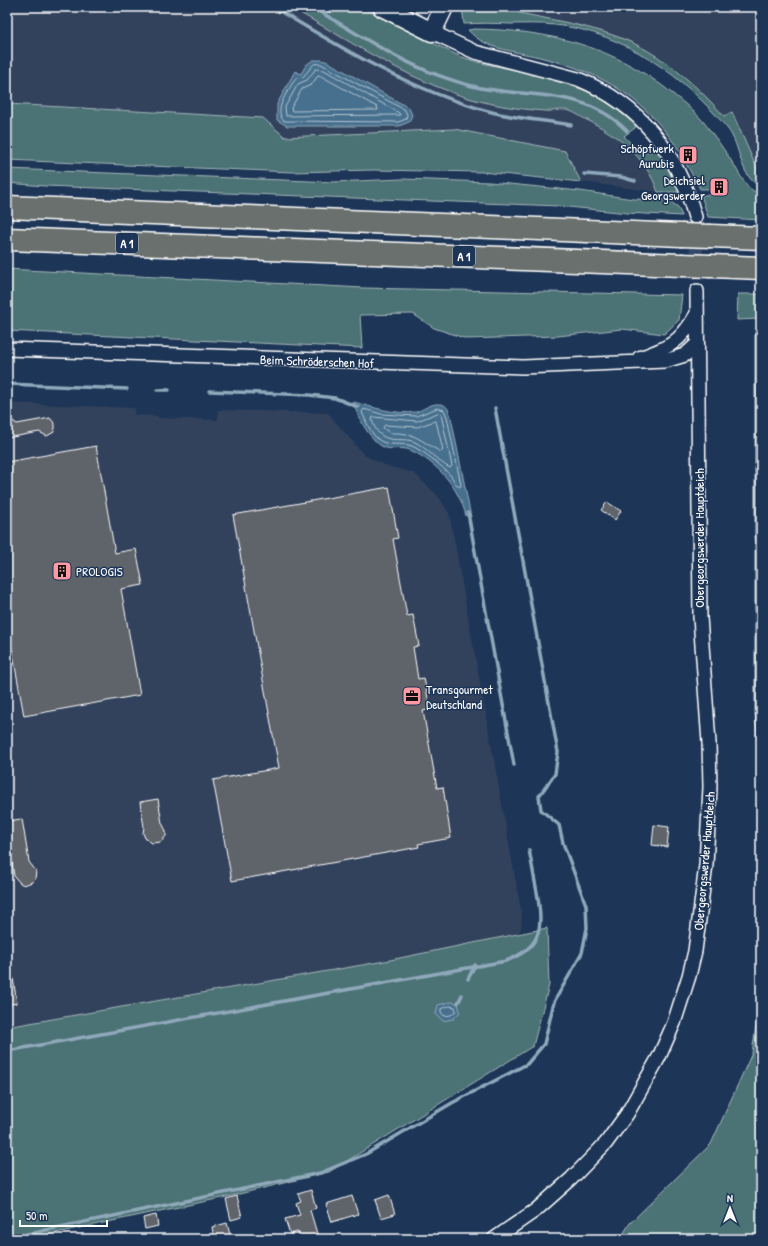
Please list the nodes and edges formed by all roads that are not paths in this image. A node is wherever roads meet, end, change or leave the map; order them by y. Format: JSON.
{"nodes":[{"id":1,"x":382,"y":7,"type":"edge"},
{"id":2,"x":444,"y":7,"type":"edge"},
{"id":3,"x":432,"y":32,"type":"junction"},
{"id":4,"x":7,"y":207,"type":"edge"},
{"id":5,"x":695,"y":217,"type":"tunnel mouth"},
{"id":6,"x":761,"y":238,"type":"edge"},
{"id":7,"x":7,"y":239,"type":"edge"},
{"id":8,"x":761,"y":268,"type":"edge"},
{"id":9,"x":697,"y":291,"type":"tunnel mouth"},
{"id":10,"x":696,"y":314,"type":"junction"},
{"id":11,"x":697,"y":344,"type":"junction"},
{"id":12,"x":7,"y":349,"type":"edge"},
{"id":13,"x":628,"y":362,"type":"junction"},
{"id":14,"x":494,"y":1239,"type":"edge"}],
"edges":[{"from":1,"to":3,"type":"street"},
{"from":2,"to":3,"type":"street"},
{"from":3,"to":5,"type":"street"},
{"from":4,"to":6,"type":"highway","bridge":true},
{"from":7,"to":8,"type":"highway","number":"A 1","bridge":true},
{"from":9,"to":10,"type":"street","name":"Obergeorgswerder Hauptdeich"},
{"from":10,"to":11,"type":"street","name":"Obergeorgswerder Hauptdeich"},
{"from":10,"to":13,"type":"street","name":"Beim Schröderschen Hof"},
{"from":11,"to":13,"type":"street","name":"Beim Schröderschen Hof"},
{"from":11,"to":14,"type":"street","name":"Obergeorgswerder Hauptdeich"},
{"from":12,"to":13,"type":"street","name":"Beim Schröderschen Hof"}]}
